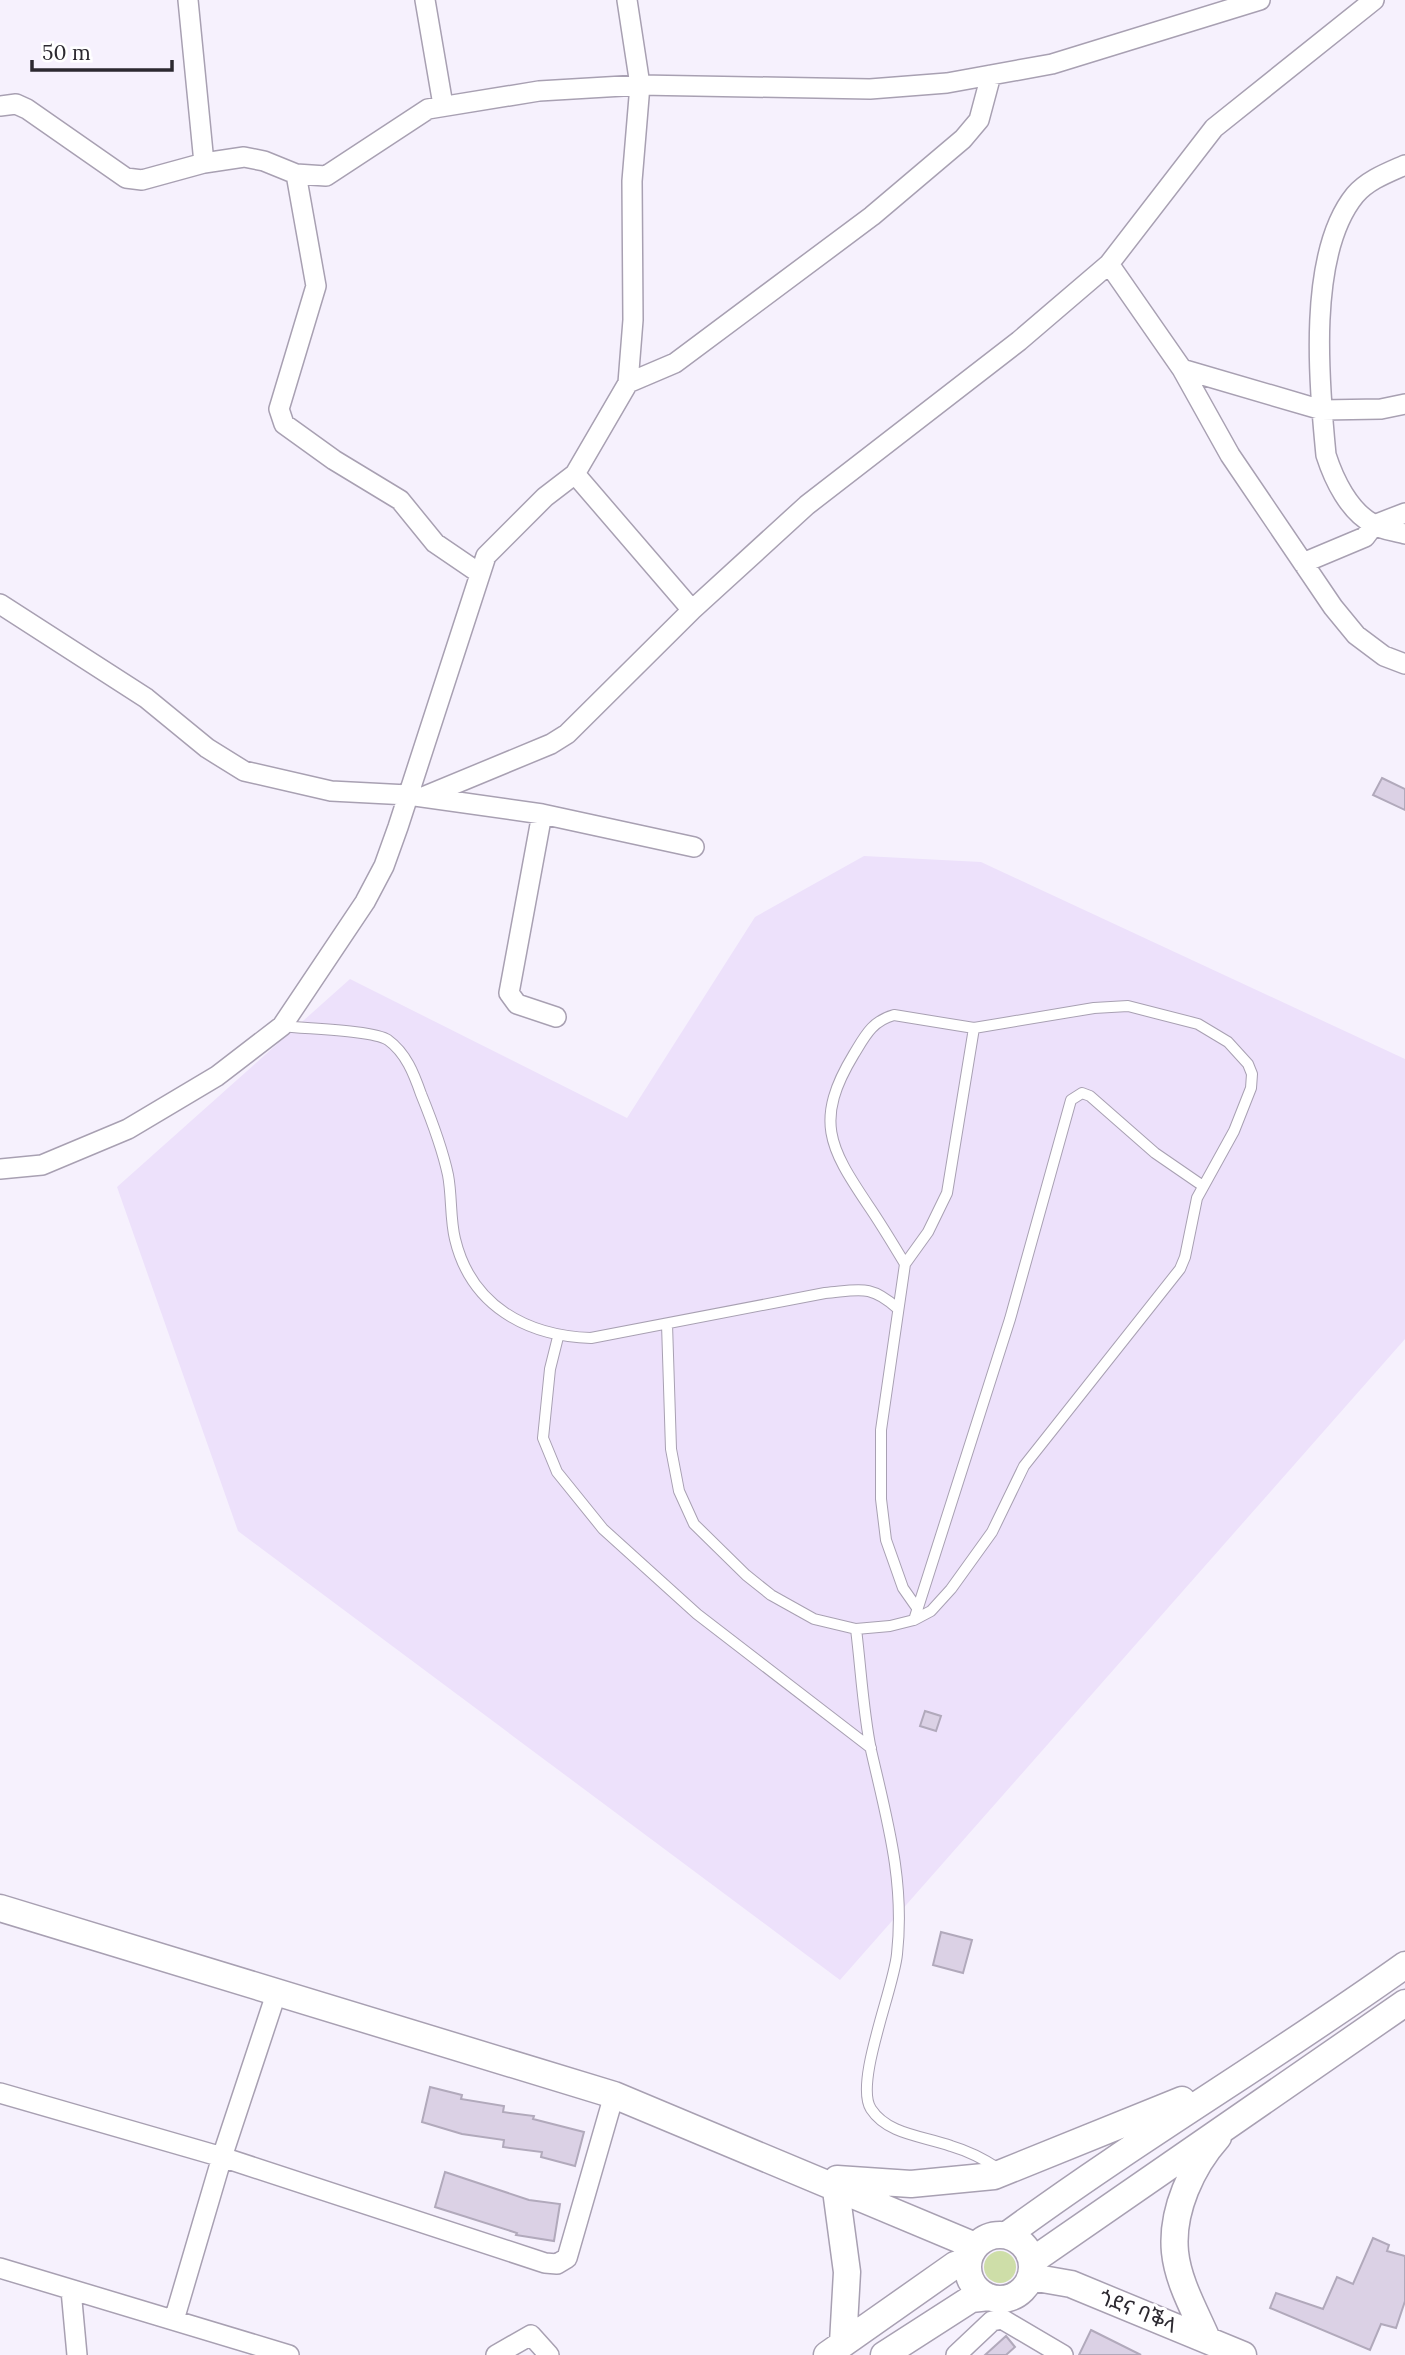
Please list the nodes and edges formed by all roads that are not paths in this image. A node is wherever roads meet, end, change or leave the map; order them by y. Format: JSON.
{"nodes":[{"id":1,"x":188,"y":0,"type":"edge"},
{"id":2,"x":425,"y":0,"type":"edge"},
{"id":3,"x":627,"y":0,"type":"edge"},
{"id":4,"x":1260,"y":0,"type":"edge"},
{"id":5,"x":1374,"y":0,"type":"edge"},
{"id":6,"x":991,"y":75,"type":"junction"},
{"id":7,"x":640,"y":85,"type":"junction"},
{"id":8,"x":443,"y":105,"type":"junction"},
{"id":9,"x":0,"y":106,"type":"edge"},
{"id":10,"x":204,"y":163,"type":"junction"},
{"id":11,"x":1405,"y":165,"type":"edge"},
{"id":12,"x":296,"y":174,"type":"junction"},
{"id":13,"x":1109,"y":264,"type":"junction"},
{"id":14,"x":1182,"y":369,"type":"junction"},
{"id":15,"x":628,"y":383,"type":"junction"},
{"id":16,"x":1405,"y":404,"type":"edge"},
{"id":17,"x":1322,"y":410,"type":"junction"},
{"id":18,"x":575,"y":474,"type":"junction"},
{"id":19,"x":1405,"y":513,"type":"edge"},
{"id":20,"x":1374,"y":525,"type":"junction"},
{"id":21,"x":1405,"y":534,"type":"edge"},
{"id":22,"x":1303,"y":564,"type":"junction"},
{"id":23,"x":479,"y":573,"type":"junction"},
{"id":24,"x":0,"y":604,"type":"edge"},
{"id":25,"x":692,"y":610,"type":"junction"},
{"id":26,"x":1405,"y":664,"type":"edge"},
{"id":27,"x":416,"y":796,"type":"junction"},
{"id":28,"x":542,"y":814,"type":"junction"},
{"id":29,"x":694,"y":847,"type":"dead end"},
{"id":30,"x":556,"y":1017,"type":"dead end"},
{"id":31,"x":282,"y":1027,"type":"junction"},
{"id":32,"x":974,"y":1028,"type":"junction"},
{"id":33,"x":0,"y":1169,"type":"edge"},
{"id":34,"x":1203,"y":1186,"type":"junction"},
{"id":35,"x":905,"y":1264,"type":"junction"},
{"id":36,"x":897,"y":1308,"type":"junction"},
{"id":37,"x":667,"y":1324,"type":"junction"},
{"id":38,"x":558,"y":1337,"type":"junction"},
{"id":39,"x":917,"y":1608,"type":"junction"},
{"id":40,"x":914,"y":1620,"type":"junction"},
{"id":41,"x":856,"y":1629,"type":"junction"},
{"id":42,"x":871,"y":1748,"type":"junction"},
{"id":43,"x":0,"y":1908,"type":"edge"},
{"id":44,"x":1405,"y":1965,"type":"edge"},
{"id":45,"x":277,"y":1991,"type":"junction"},
{"id":46,"x":1405,"y":2003,"type":"edge"},
{"id":47,"x":0,"y":2093,"type":"edge"},
{"id":48,"x":1211,"y":2094,"type":"junction"},
{"id":49,"x":614,"y":2095,"type":"junction"},
{"id":50,"x":1234,"y":2118,"type":"junction"},
{"id":51,"x":222,"y":2157,"type":"junction"},
{"id":52,"x":1005,"y":2173,"type":"junction"},
{"id":53,"x":808,"y":2176,"type":"junction"},
{"id":54,"x":836,"y":2190,"type":"junction"},
{"id":55,"x":1007,"y":2235,"type":"junction"},
{"id":56,"x":972,"y":2254,"type":"junction"},
{"id":57,"x":0,"y":2268,"type":"edge"},
{"id":58,"x":1031,"y":2269,"type":"junction"},
{"id":59,"x":71,"y":2290,"type":"junction"},
{"id":60,"x":989,"y":2297,"type":"junction"},
{"id":61,"x":174,"y":2320,"type":"junction"},
{"id":62,"x":1207,"y":2339,"type":"junction"},
{"id":63,"x":835,"y":2349,"type":"edge"},
{"id":64,"x":77,"y":2355,"type":"edge"},
{"id":65,"x":289,"y":2355,"type":"edge"},
{"id":66,"x":496,"y":2355,"type":"edge"},
{"id":67,"x":549,"y":2355,"type":"edge"},
{"id":68,"x":884,"y":2355,"type":"edge"},
{"id":69,"x":957,"y":2355,"type":"edge"},
{"id":70,"x":1063,"y":2355,"type":"edge"},
{"id":71,"x":1243,"y":2355,"type":"edge"}],
"edges":[{"from":1,"to":10,"type":"street"},
{"from":2,"to":8,"type":"street"},
{"from":3,"to":7,"type":"street"},
{"from":4,"to":6,"type":"street"},
{"from":5,"to":13,"type":"street"},
{"from":6,"to":7,"type":"street"},
{"from":6,"to":15,"type":"street"},
{"from":7,"to":8,"type":"street"},
{"from":7,"to":15,"type":"street"},
{"from":8,"to":12,"type":"street"},
{"from":9,"to":10,"type":"street"},
{"from":10,"to":12,"type":"street"},
{"from":11,"to":17,"type":"street"},
{"from":12,"to":23,"type":"street"},
{"from":13,"to":14,"type":"street"},
{"from":13,"to":25,"type":"street"},
{"from":14,"to":17,"type":"street"},
{"from":14,"to":22,"type":"street"},
{"from":15,"to":18,"type":"street"},
{"from":16,"to":17,"type":"street"},
{"from":17,"to":20,"type":"street"},
{"from":18,"to":23,"type":"street"},
{"from":18,"to":25,"type":"street"},
{"from":19,"to":20,"type":"street"},
{"from":20,"to":21,"type":"street"},
{"from":20,"to":22,"type":"street"},
{"from":22,"to":26,"type":"street"},
{"from":23,"to":27,"type":"street"},
{"from":24,"to":27,"type":"street"},
{"from":25,"to":27,"type":"street"},
{"from":27,"to":28,"type":"street"},
{"from":27,"to":31,"type":"street"},
{"from":28,"to":29,"type":"street"},
{"from":28,"to":30,"type":"street"},
{"from":31,"to":33,"type":"street"},
{"from":31,"to":38,"type":"lane"},
{"from":32,"to":34,"type":"lane"},
{"from":32,"to":35,"type":"lane"},
{"from":32,"to":35,"type":"lane"},
{"from":34,"to":39,"type":"lane"},
{"from":34,"to":40,"type":"lane"},
{"from":35,"to":36,"type":"lane"},
{"from":36,"to":37,"type":"lane"},
{"from":36,"to":39,"type":"lane"},
{"from":37,"to":38,"type":"lane"},
{"from":37,"to":41,"type":"lane"},
{"from":38,"to":42,"type":"lane"},
{"from":39,"to":40,"type":"lane"},
{"from":40,"to":41,"type":"lane"},
{"from":41,"to":42,"type":"lane"},
{"from":42,"to":52,"type":"lane"},
{"from":43,"to":45,"type":"main road"},
{"from":44,"to":48,"type":"main road"},
{"from":45,"to":49,"type":"main road"},
{"from":45,"to":51,"type":"street"},
{"from":46,"to":50,"type":"main road"},
{"from":47,"to":51,"type":"street"},
{"from":48,"to":52,"type":"main road"},
{"from":48,"to":55,"type":"main road"},
{"from":49,"to":51,"type":"street"},
{"from":49,"to":53,"type":"main road"},
{"from":50,"to":58,"type":"main road"},
{"from":50,"to":62,"type":"main road"},
{"from":51,"to":61,"type":"street"},
{"from":52,"to":53,"type":"main road"},
{"from":53,"to":54,"type":"main road"},
{"from":54,"to":56,"type":"main road"},
{"from":54,"to":63,"type":"main road"},
{"from":55,"to":56,"type":"main road"},
{"from":55,"to":58,"type":"main road"},
{"from":56,"to":60,"type":"main road"},
{"from":56,"to":63,"type":"main road"},
{"from":57,"to":59,"type":"street"},
{"from":58,"to":60,"type":"main road"},
{"from":58,"to":62,"type":"main road","name":"ጎደና ባቕላ"},
{"from":59,"to":61,"type":"street"},
{"from":59,"to":64,"type":"street"},
{"from":60,"to":68,"type":"main road"},
{"from":61,"to":65,"type":"street"},
{"from":62,"to":71,"type":"main road","name":"ጎደና ባቕላ"},
{"from":66,"to":67,"type":"street"},
{"from":69,"to":70,"type":"street"}]}
